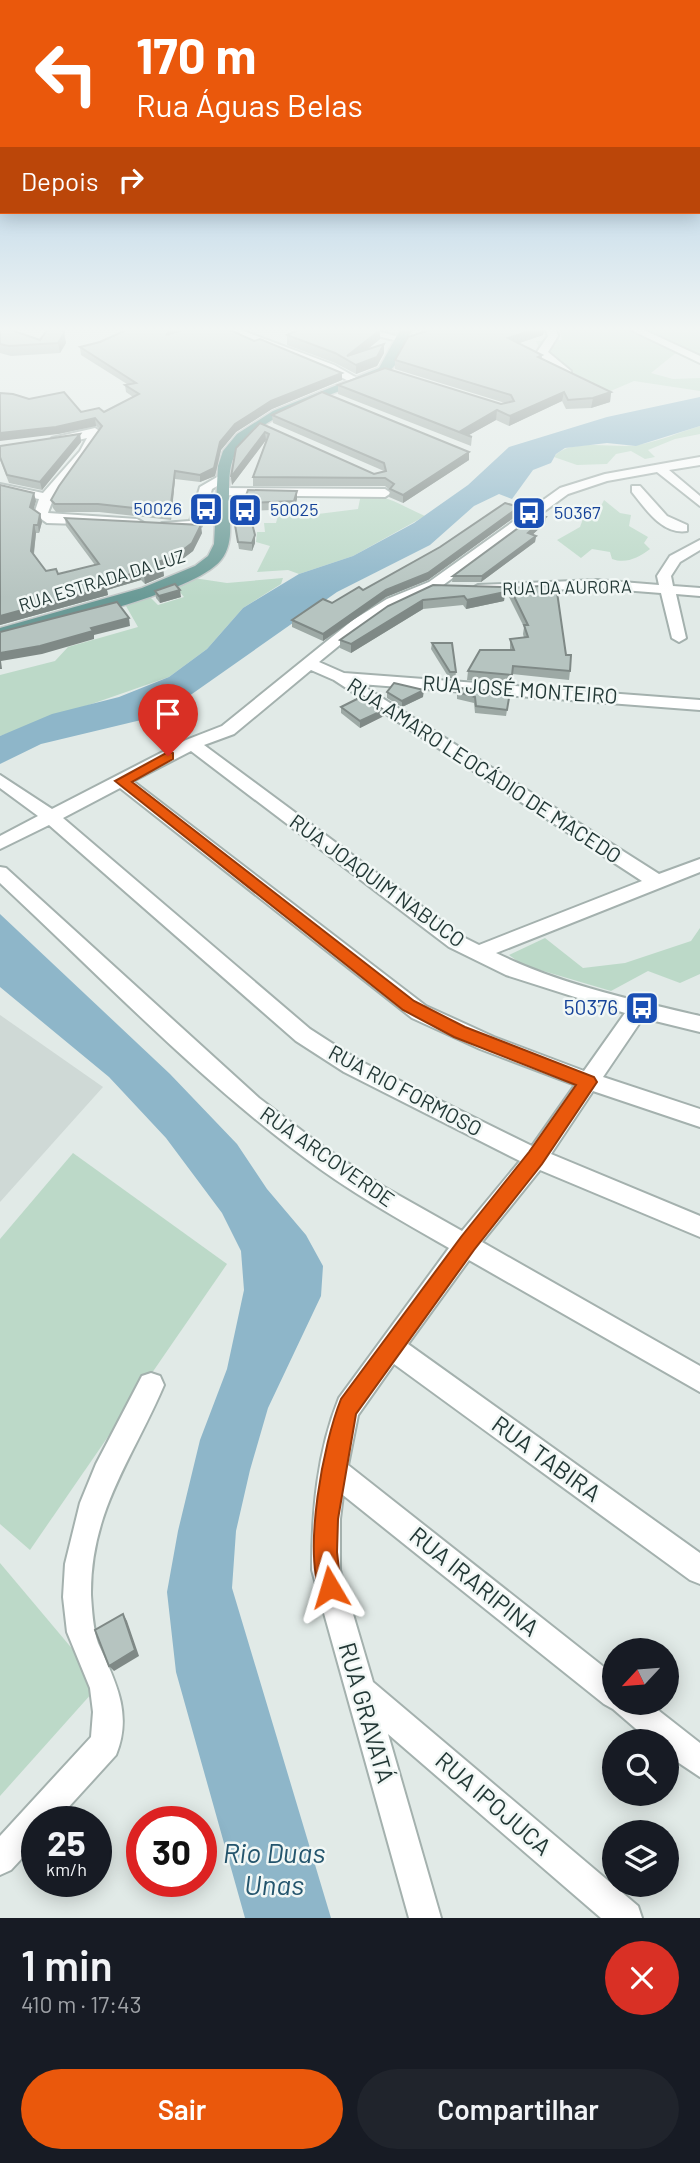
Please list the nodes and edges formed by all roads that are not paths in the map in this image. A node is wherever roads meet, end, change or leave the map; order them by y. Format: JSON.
{"nodes":[{"id":1,"x":282,"y":420,"type":"edge"},
{"id":2,"x":45,"y":442,"type":"edge"},
{"id":3,"x":700,"y":461,"type":"edge"},
{"id":4,"x":661,"y":470,"type":"junction"},
{"id":5,"x":223,"y":485,"type":"junction"},
{"id":6,"x":0,"y":488,"type":"edge"},
{"id":7,"x":636,"y":489,"type":"dead end"},
{"id":8,"x":385,"y":493,"type":"dead end"},
{"id":9,"x":46,"y":497,"type":"junction"},
{"id":10,"x":700,"y":502,"type":"edge"},
{"id":11,"x":700,"y":525,"type":"edge"},
{"id":12,"x":682,"y":528,"type":"junction"},
{"id":13,"x":700,"y":542,"type":"edge"},
{"id":14,"x":434,"y":585,"type":"junction"},
{"id":15,"x":666,"y":588,"type":"junction"},
{"id":16,"x":700,"y":592,"type":"edge"},
{"id":17,"x":0,"y":633,"type":"edge"},
{"id":18,"x":679,"y":638,"type":"dead end"},
{"id":19,"x":308,"y":663,"type":"junction"},
{"id":20,"x":339,"y":677,"type":"junction"},
{"id":21,"x":700,"y":705,"type":"edge"},
{"id":22,"x":191,"y":744,"type":"junction"},
{"id":23,"x":0,"y":780,"type":"edge"},
{"id":24,"x":122,"y":781,"type":"junction"},
{"id":25,"x":50,"y":816,"type":"junction"},
{"id":26,"x":1,"y":842,"type":"edge"},
{"id":27,"x":700,"y":864,"type":"edge"},
{"id":28,"x":0,"y":873,"type":"edge"},
{"id":29,"x":657,"y":882,"type":"junction"},
{"id":30,"x":477,"y":953,"type":"junction"},
{"id":31,"x":638,"y":1009,"type":"junction"},
{"id":32,"x":700,"y":1024,"type":"edge"},
{"id":33,"x":588,"y":1082,"type":"junction"},
{"id":34,"x":700,"y":1118,"type":"edge"},
{"id":35,"x":536,"y":1158,"type":"junction"},
{"id":36,"x":700,"y":1227,"type":"edge"},
{"id":37,"x":467,"y":1243,"type":"junction"},
{"id":38,"x":392,"y":1347,"type":"junction"},
{"id":39,"x":700,"y":1380,"type":"edge"},
{"id":40,"x":151,"y":1385,"type":"dead end"},
{"id":41,"x":333,"y":1469,"type":"junction"},
{"id":42,"x":700,"y":1570,"type":"edge"},
{"id":43,"x":602,"y":1684,"type":"edge"},
{"id":44,"x":360,"y":1691,"type":"junction"},
{"id":45,"x":641,"y":1715,"type":"edge"},
{"id":46,"x":700,"y":1762,"type":"edge"},
{"id":47,"x":0,"y":1859,"type":"edge"},
{"id":48,"x":425,"y":1918,"type":"edge"},
{"id":49,"x":626,"y":1918,"type":"edge"}],
"edges":[{"from":1,"to":5,"type":"main road","name":"RUA ESTRADA DA LUZ"},
{"from":2,"to":9,"type":"street"},
{"from":3,"to":4,"type":"street"},
{"from":4,"to":10,"type":"street"},
{"from":4,"to":14,"type":"street"},
{"from":5,"to":8,"type":"street"},
{"from":5,"to":9,"type":"street"},
{"from":5,"to":17,"type":"main road","name":"RUA ESTRADA DA LUZ"},
{"from":6,"to":9,"type":"street"},
{"from":7,"to":12,"type":"street"},
{"from":11,"to":12,"type":"street"},
{"from":12,"to":13,"type":"street"},
{"from":13,"to":15,"type":"street"},
{"from":14,"to":15,"type":"street","name":"RUA DA AURORA"},
{"from":14,"to":19,"type":"street"},
{"from":15,"to":16,"type":"street","name":"RUA DA AURORA"},
{"from":15,"to":18,"type":"street"},
{"from":19,"to":20,"type":"street","name":"RUA AMARO LEOCÁDIO DE MACEDO"},
{"from":19,"to":22,"type":"street"},
{"from":20,"to":21,"type":"street","name":"RUA JOSÉ MONTEIRO"},
{"from":20,"to":29,"type":"street","name":"RUA AMARO LEOCÁDIO DE MACEDO"},
{"from":22,"to":24,"type":"street"},
{"from":22,"to":30,"type":"street","name":"RUA JOAQUIM NABUCO"},
{"from":23,"to":25,"type":"street","name":"RUA RIO FORMOSO"},
{"from":24,"to":25,"type":"street"},
{"from":24,"to":33,"type":"street"},
{"from":25,"to":26,"type":"street"},
{"from":25,"to":35,"type":"street","name":"RUA RIO FORMOSO"},
{"from":27,"to":29,"type":"street"},
{"from":28,"to":37,"type":"street","name":"RUA ARCOVERDE"},
{"from":29,"to":30,"type":"street"},
{"from":30,"to":31,"type":"street","name":"RUA JOAQUIM NABUCO"},
{"from":31,"to":32,"type":"street","name":"RUA JOAQUIM NABUCO"},
{"from":31,"to":33,"type":"street","name":"RUA GRAVATÁ"},
{"from":33,"to":34,"type":"street"},
{"from":33,"to":35,"type":"street","name":"RUA GRAVATÁ"},
{"from":35,"to":36,"type":"street","name":"RUA RIO FORMOSO"},
{"from":35,"to":37,"type":"street","name":"RUA GRAVATÁ"},
{"from":37,"to":38,"type":"street","name":"RUA GRAVATÁ"},
{"from":37,"to":39,"type":"street","name":"RUA ARCOVERDE"},
{"from":38,"to":41,"type":"street","name":"RUA GRAVATÁ"},
{"from":38,"to":42,"type":"street","name":"RUA TABIRA"},
{"from":40,"to":47,"type":"street"},
{"from":41,"to":43,"type":"street","name":"RUA IRARIPINA"},
{"from":41,"to":44,"type":"street","name":"RUA GRAVATÁ"},
{"from":44,"to":48,"type":"street","name":"RUA GRAVATÁ"},
{"from":44,"to":49,"type":"street","name":"RUA IPOJUCA"},
{"from":45,"to":46,"type":"street"}]}
